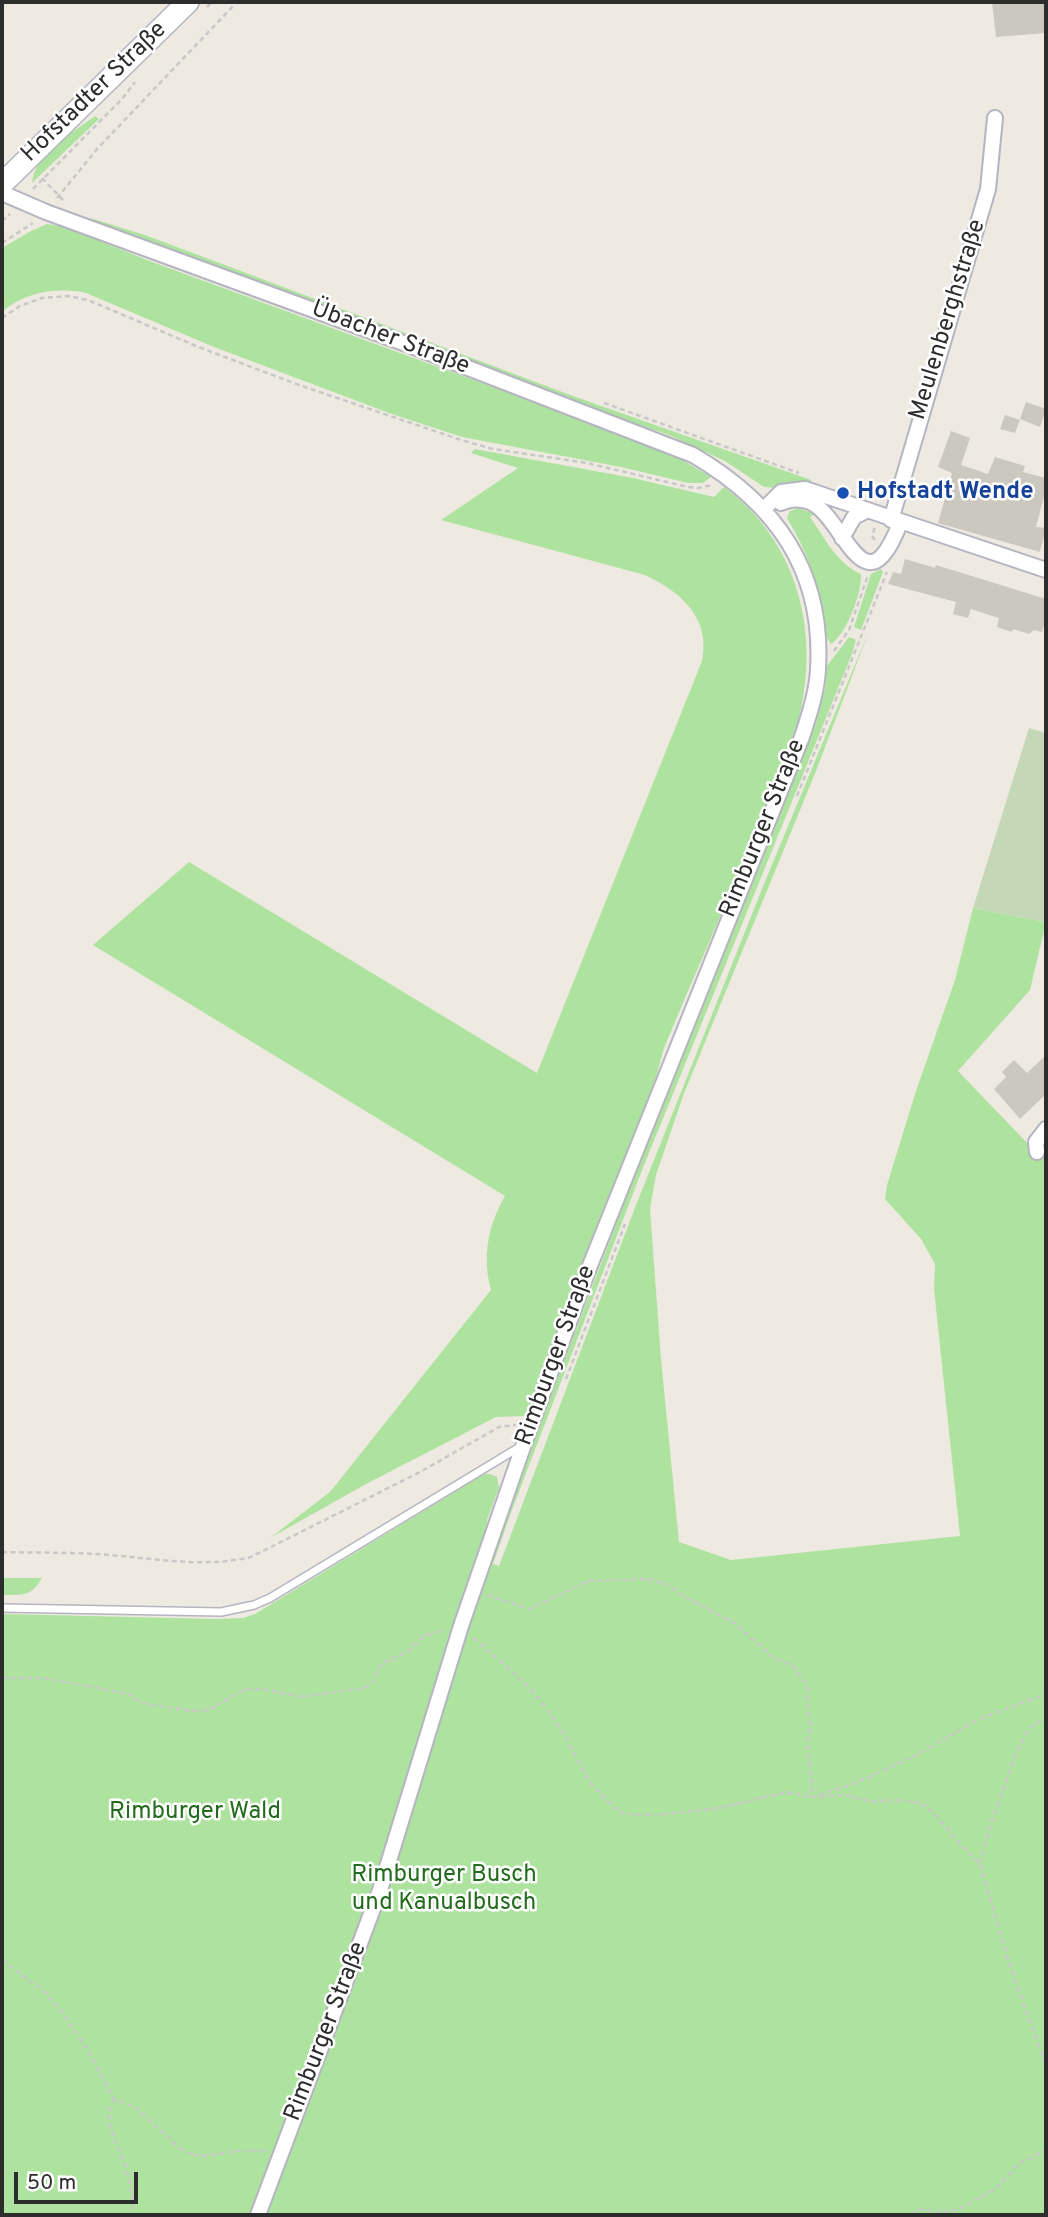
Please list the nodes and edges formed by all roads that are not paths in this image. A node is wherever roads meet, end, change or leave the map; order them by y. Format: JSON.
{"nodes":[{"id":1,"x":195,"y":6,"type":"edge"},
{"id":2,"x":995,"y":118,"type":"dead end"},
{"id":3,"x":2,"y":184,"type":"edge"},
{"id":4,"x":2,"y":193,"type":"edge"},
{"id":5,"x":763,"y":510,"type":"junction"},
{"id":6,"x":866,"y":511,"type":"junction"},
{"id":7,"x":895,"y":521,"type":"junction"},
{"id":8,"x":842,"y":538,"type":"junction"},
{"id":9,"x":1046,"y":570,"type":"edge"},
{"id":10,"x":524,"y":1444,"type":"junction"},
{"id":11,"x":2,"y":1608,"type":"edge"},
{"id":12,"x":258,"y":2215,"type":"edge"}],
"edges":[{"from":1,"to":3,"type":"main road","name":"Hofstadter Straße"},
{"from":2,"to":7,"type":"street","name":"Meulenberghstraße"},
{"from":4,"to":5,"type":"street","name":"Übacher Straße"},
{"from":5,"to":6,"type":"street"},
{"from":5,"to":8,"type":"street"},
{"from":5,"to":10,"type":"street","name":"Rimburger Straße"},
{"from":6,"to":7,"type":"street"},
{"from":6,"to":8,"type":"street"},
{"from":7,"to":8,"type":"street"},
{"from":7,"to":9,"type":"street"},
{"from":10,"to":11,"type":"lane"},
{"from":10,"to":12,"type":"street","name":"Rimburger Straße"}]}
